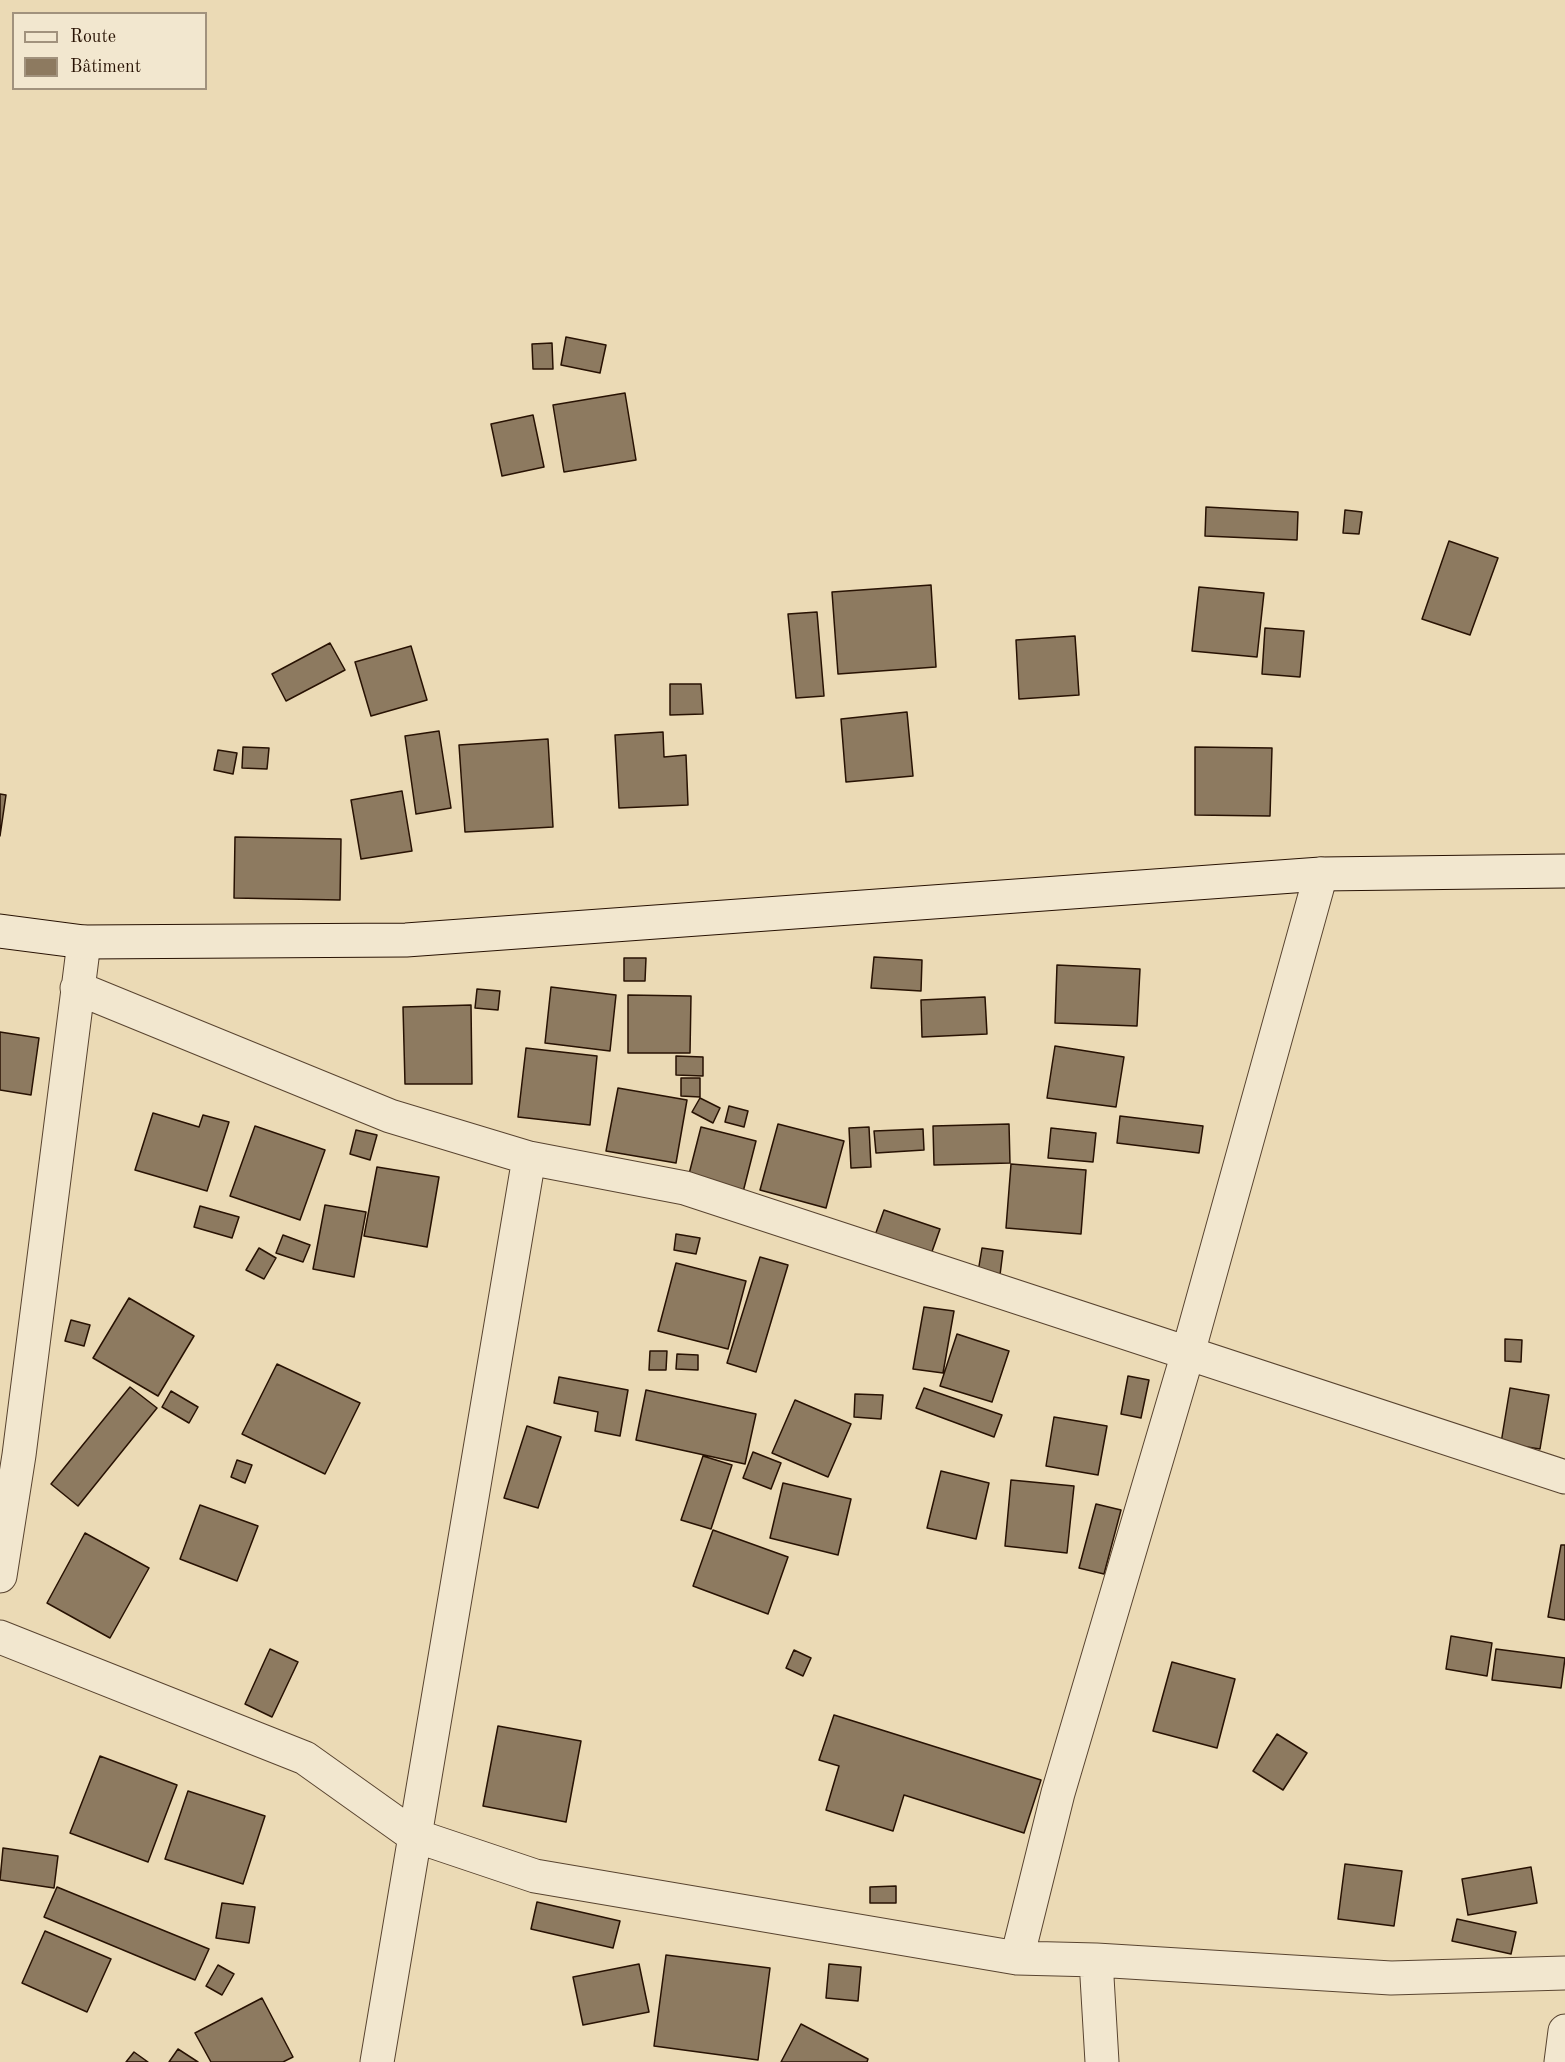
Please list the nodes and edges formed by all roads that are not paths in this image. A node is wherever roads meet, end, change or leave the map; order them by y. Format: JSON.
{"nodes":[{"id":1,"x":1565,"y":871,"type":"edge"},
{"id":2,"x":1321,"y":874,"type":"junction"},
{"id":3,"x":0,"y":931,"type":"edge"},
{"id":4,"x":84,"y":942,"type":"junction"},
{"id":5,"x":77,"y":988,"type":"junction"},
{"id":6,"x":529,"y":1158,"type":"junction"},
{"id":7,"x":1188,"y":1353,"type":"junction"},
{"id":8,"x":0,"y":1405,"type":"edge"},
{"id":9,"x":19,"y":1455,"type":"junction"},
{"id":10,"x":1565,"y":1477,"type":"edge"},
{"id":11,"x":0,"y":1576,"type":"edge"},
{"id":12,"x":0,"y":1637,"type":"edge"},
{"id":13,"x":413,"y":1835,"type":"junction"},
{"id":14,"x":1017,"y":1958,"type":"junction"},
{"id":15,"x":1095,"y":1960,"type":"junction"},
{"id":16,"x":1565,"y":1973,"type":"edge"},
{"id":17,"x":1565,"y":2031,"type":"edge"},
{"id":18,"x":376,"y":2062,"type":"edge"},
{"id":19,"x":1102,"y":2062,"type":"edge"},
{"id":20,"x":1561,"y":2062,"type":"edge"}],
"edges":[{"from":1,"to":2,"type":"street"},
{"from":2,"to":4,"type":"street"},
{"from":2,"to":7,"type":"street"},
{"from":3,"to":4,"type":"street"},
{"from":4,"to":5,"type":"street"},
{"from":5,"to":6,"type":"street"},
{"from":5,"to":9,"type":"street"},
{"from":6,"to":7,"type":"street"},
{"from":6,"to":13,"type":"street"},
{"from":7,"to":10,"type":"street"},
{"from":7,"to":14,"type":"street"},
{"from":8,"to":9,"type":"street"},
{"from":9,"to":11,"type":"street"},
{"from":12,"to":13,"type":"street"},
{"from":13,"to":14,"type":"street"},
{"from":13,"to":18,"type":"street"},
{"from":14,"to":15,"type":"street"},
{"from":15,"to":16,"type":"street"},
{"from":15,"to":19,"type":"street"},
{"from":17,"to":20,"type":"street"}]}
